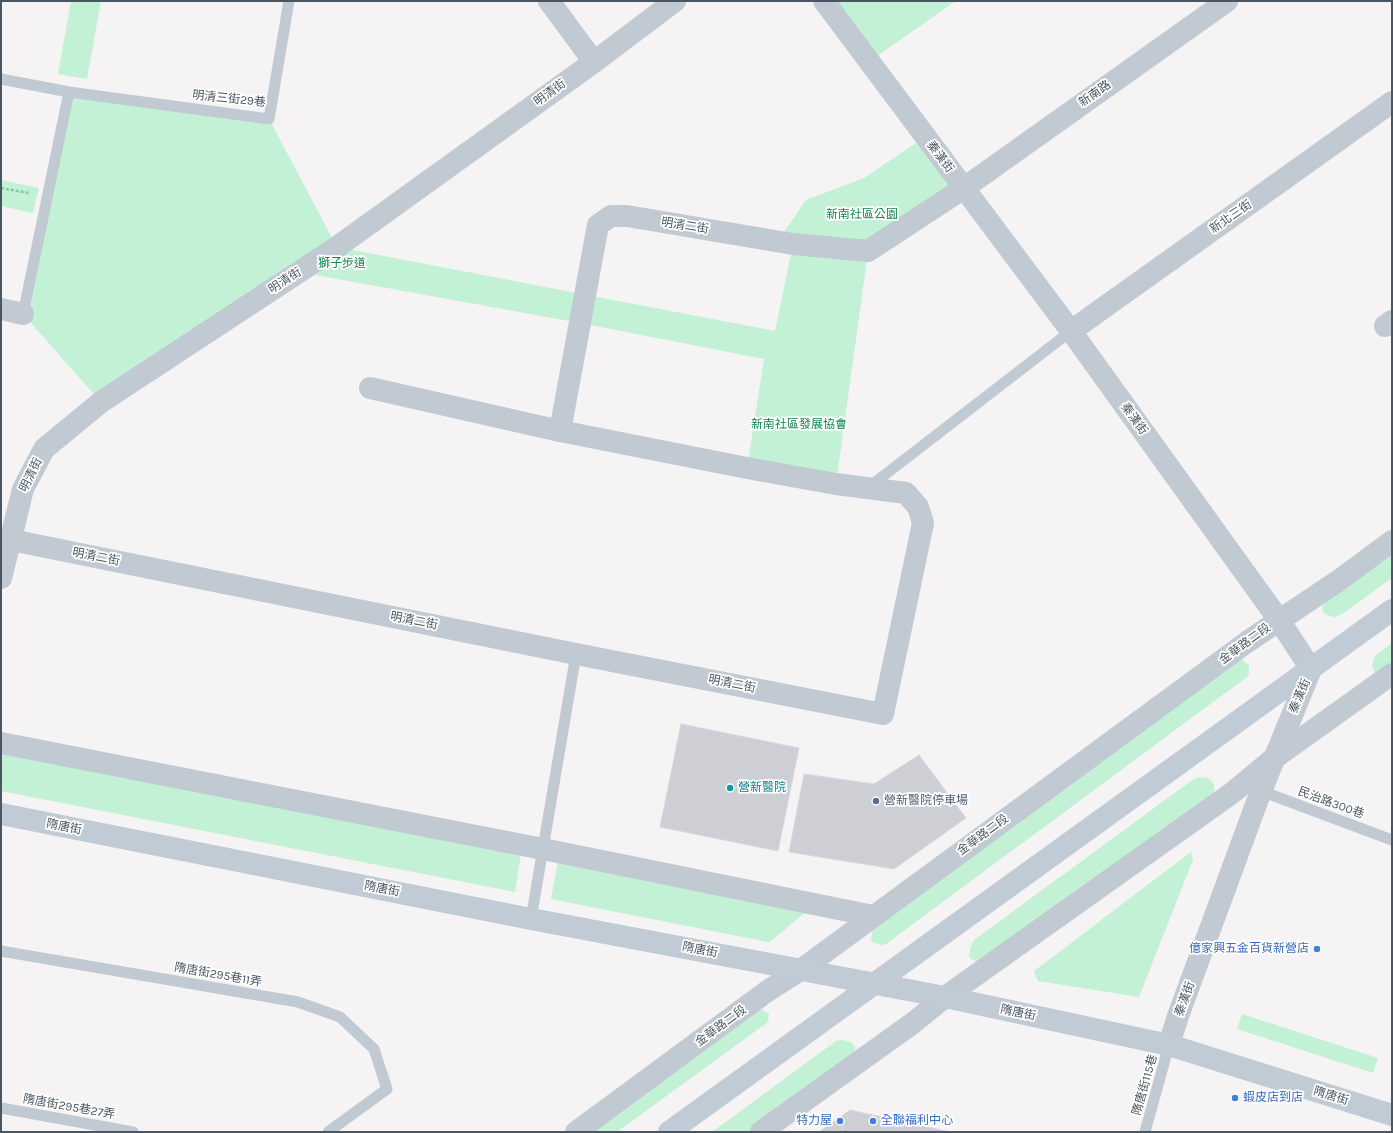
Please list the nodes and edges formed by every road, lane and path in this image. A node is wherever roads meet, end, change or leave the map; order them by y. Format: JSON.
{"nodes":[{"id":1,"x":289,"y":1,"type":"edge"},
{"id":2,"x":549,"y":1,"type":"edge"},
{"id":3,"x":675,"y":1,"type":"edge"},
{"id":4,"x":824,"y":1,"type":"edge"},
{"id":5,"x":1227,"y":1,"type":"edge"},
{"id":6,"x":594,"y":62,"type":"junction"},
{"id":7,"x":1,"y":79,"type":"edge"},
{"id":8,"x":69,"y":92,"type":"junction"},
{"id":9,"x":1392,"y":102,"type":"edge"},
{"id":10,"x":1,"y":188,"type":"edge"},
{"id":11,"x":964,"y":188,"type":"junction"},
{"id":12,"x":47,"y":197,"type":"junction"},
{"id":13,"x":1,"y":309,"type":"edge"},
{"id":14,"x":23,"y":314,"type":"joint"},
{"id":15,"x":1071,"y":331,"type":"junction"},
{"id":16,"x":370,"y":388,"type":"dead end"},
{"id":17,"x":560,"y":430,"type":"junction"},
{"id":18,"x":868,"y":488,"type":"junction"},
{"id":19,"x":5,"y":539,"type":"edge"},
{"id":20,"x":1392,"y":542,"type":"edge"},
{"id":21,"x":1,"y":578,"type":"edge"},
{"id":22,"x":1392,"y":610,"type":"edge"},
{"id":23,"x":1279,"y":620,"type":"junction"},
{"id":24,"x":576,"y":654,"type":"junction"},
{"id":25,"x":1311,"y":669,"type":"junction"},
{"id":26,"x":1392,"y":674,"type":"edge"},
{"id":27,"x":1,"y":743,"type":"edge"},
{"id":28,"x":1273,"y":759,"type":"junction"},
{"id":29,"x":1261,"y":791,"type":"junction"},
{"id":30,"x":1,"y":814,"type":"edge"},
{"id":31,"x":1392,"y":840,"type":"edge"},
{"id":32,"x":543,"y":849,"type":"junction"},
{"id":33,"x":873,"y":916,"type":"junction"},
{"id":34,"x":530,"y":919,"type":"junction"},
{"id":35,"x":1,"y":951,"type":"edge"},
{"id":36,"x":802,"y":969,"type":"junction"},
{"id":37,"x":875,"y":983,"type":"junction"},
{"id":38,"x":945,"y":997,"type":"junction"},
{"id":39,"x":1170,"y":1045,"type":"junction"},
{"id":40,"x":1,"y":1108,"type":"edge"},
{"id":41,"x":1392,"y":1115,"type":"edge"},
{"id":42,"x":133,"y":1132,"type":"edge"},
{"id":43,"x":328,"y":1132,"type":"edge"},
{"id":44,"x":576,"y":1132,"type":"edge"},
{"id":45,"x":669,"y":1132,"type":"edge"},
{"id":46,"x":761,"y":1132,"type":"edge"},
{"id":47,"x":1145,"y":1132,"type":"edge"}],
"edges":[{"from":1,"to":8,"type":"lane","name":"明清三街29巷"},
{"from":2,"to":6,"type":"street"},
{"from":3,"to":6,"type":"street","name":"明清街"},
{"from":4,"to":11,"type":"street","name":"秦漢街"},
{"from":5,"to":11,"type":"street","name":"新南路"},
{"from":6,"to":19,"type":"street","name":"明清街"},
{"from":7,"to":8,"type":"lane","name":"明清三街29巷"},
{"from":8,"to":12,"type":"lane"},
{"from":9,"to":15,"type":"street","name":"新北三街"},
{"from":10,"to":12,"type":"path"},
{"from":11,"to":15,"type":"street","name":"秦漢街"},
{"from":11,"to":17,"type":"street","name":"明清二街"},
{"from":12,"to":14,"type":"lane"},
{"from":13,"to":14,"type":"street"},
{"from":15,"to":18,"type":"lane"},
{"from":15,"to":23,"type":"street","name":"秦漢街"},
{"from":16,"to":17,"type":"street","name":"明清二街"},
{"from":17,"to":18,"type":"street","name":"明清二街"},
{"from":18,"to":24,"type":"street","name":"明清二街"},
{"from":19,"to":21,"type":"street","name":"明清街"},
{"from":19,"to":24,"type":"street","name":"明清二街"},
{"from":20,"to":23,"type":"street","name":"金華路二段"},
{"from":22,"to":25,"type":"street"},
{"from":23,"to":25,"type":"street","name":"秦漢街"},
{"from":23,"to":33,"type":"street","name":"金華路二段"},
{"from":24,"to":32,"type":"lane"},
{"from":25,"to":28,"type":"street","name":"秦漢街"},
{"from":25,"to":37,"type":"street"},
{"from":26,"to":28,"type":"street"},
{"from":27,"to":32,"type":"street"},
{"from":28,"to":29,"type":"street","name":"秦漢街"},
{"from":28,"to":38,"type":"street"},
{"from":29,"to":31,"type":"lane","name":"民治路300巷"},
{"from":29,"to":39,"type":"street","name":"秦漢街"},
{"from":30,"to":34,"type":"street","name":"隋唐街"},
{"from":32,"to":33,"type":"street"},
{"from":32,"to":34,"type":"lane"},
{"from":33,"to":36,"type":"street","name":"金華路二段"},
{"from":34,"to":36,"type":"street","name":"隋唐街"},
{"from":35,"to":43,"type":"lane","name":"隋唐街295巷11弄"},
{"from":36,"to":37,"type":"street","name":"隋唐街"},
{"from":36,"to":44,"type":"street","name":"金華路二段"},
{"from":37,"to":38,"type":"street","name":"隋唐街"},
{"from":37,"to":45,"type":"street"},
{"from":38,"to":39,"type":"street","name":"隋唐街"},
{"from":38,"to":46,"type":"street"},
{"from":39,"to":41,"type":"street","name":"隋唐街"},
{"from":39,"to":47,"type":"lane","name":"隋唐街115巷"},
{"from":40,"to":42,"type":"lane","name":"隋唐街295巷27弄"}]}
